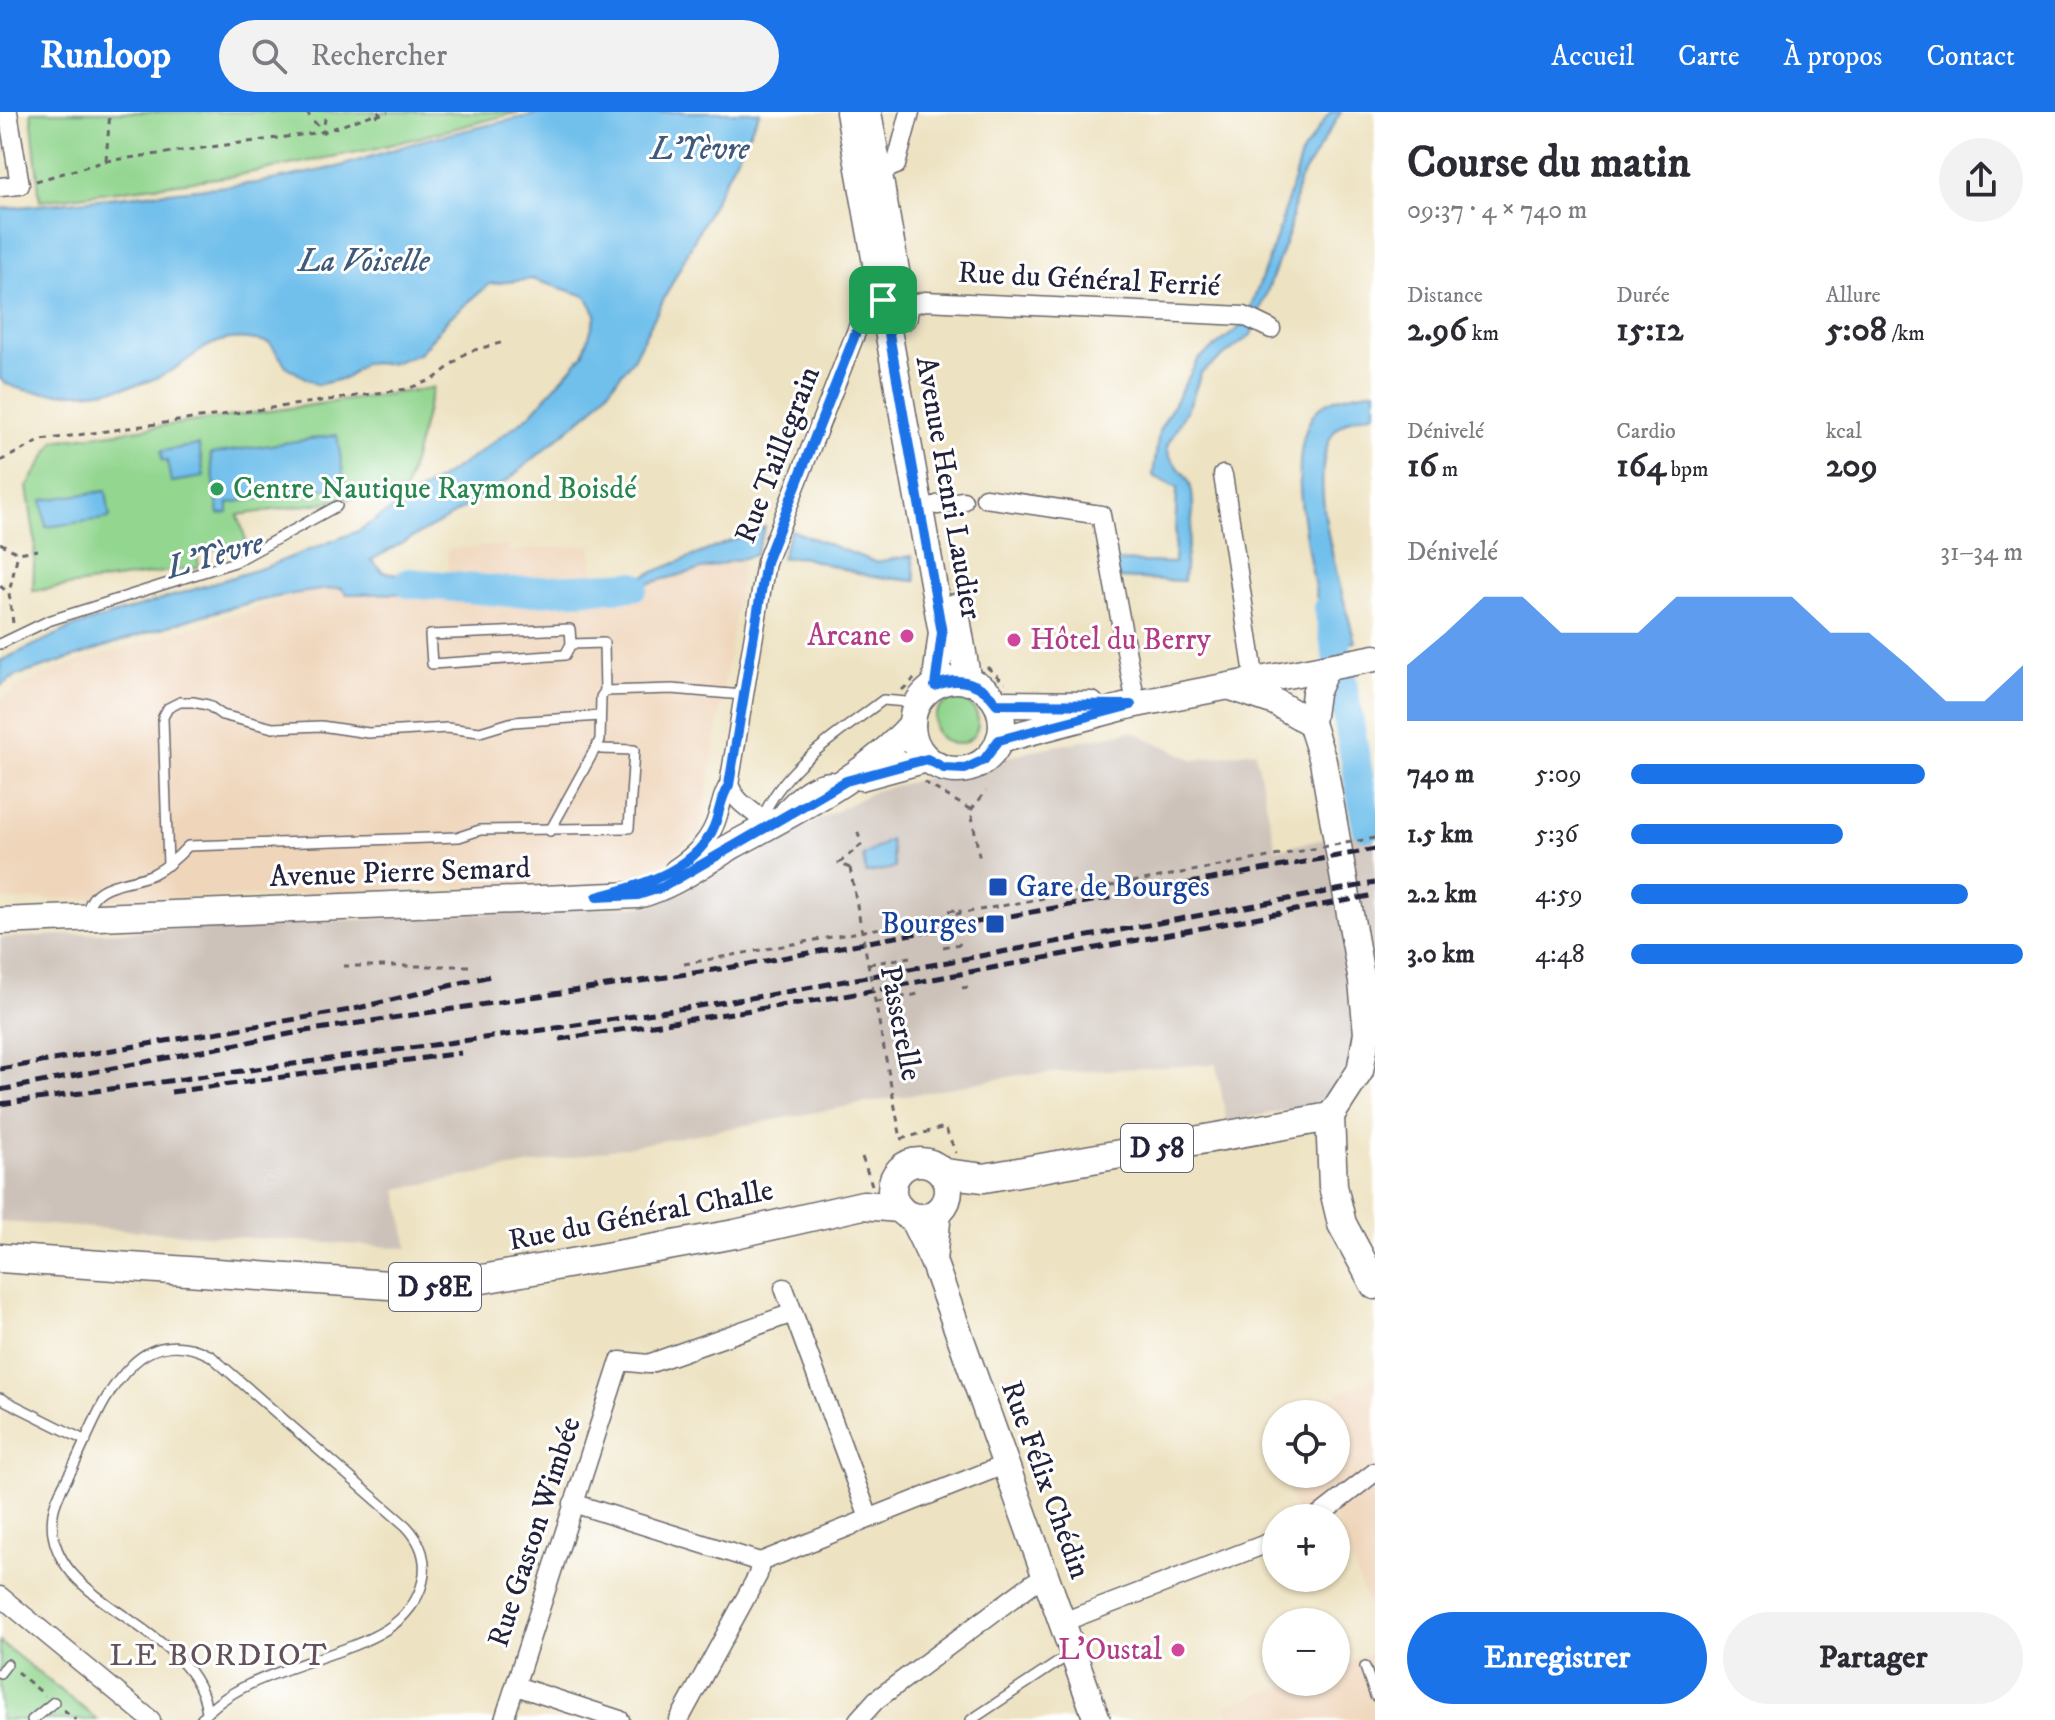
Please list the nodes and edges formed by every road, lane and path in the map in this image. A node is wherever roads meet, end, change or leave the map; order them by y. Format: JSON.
{"nodes":[{"id":1,"x":8,"y":112,"type":"edge"},
{"id":2,"x":110,"y":112,"type":"edge"},
{"id":3,"x":306,"y":112,"type":"edge"},
{"id":4,"x":326,"y":112,"type":"edge"},
{"id":5,"x":380,"y":112,"type":"edge"},
{"id":6,"x":388,"y":112,"type":"edge"},
{"id":7,"x":849,"y":112,"type":"edge"},
{"id":8,"x":868,"y":112,"type":"edge"},
{"id":9,"x":910,"y":112,"type":"edge"},
{"id":10,"x":323,"y":132,"type":"junction"},
{"id":11,"x":106,"y":161,"type":"junction"},
{"id":12,"x":879,"y":172,"type":"junction"},
{"id":13,"x":20,"y":185,"type":"junction"},
{"id":14,"x":0,"y":187,"type":"edge"},
{"id":15,"x":893,"y":303,"type":"junction"},
{"id":16,"x":1266,"y":326,"type":"dead end"},
{"id":17,"x":504,"y":342,"type":"dead end"},
{"id":18,"x":0,"y":461,"type":"edge"},
{"id":19,"x":1223,"y":475,"type":"dead end"},
{"id":20,"x":985,"y":498,"type":"dead end"},
{"id":21,"x":337,"y":506,"type":"dead end"},
{"id":22,"x":0,"y":543,"type":"edge"},
{"id":23,"x":38,"y":550,"type":"dead end"},
{"id":24,"x":18,"y":553,"type":"junction"},
{"id":25,"x":0,"y":586,"type":"edge"},
{"id":26,"x":9,"y":593,"type":"junction"},
{"id":27,"x":15,"y":636,"type":"junction"},
{"id":28,"x":0,"y":644,"type":"edge"},
{"id":29,"x":571,"y":644,"type":"junction"},
{"id":30,"x":1367,"y":660,"type":"edge"},
{"id":31,"x":1326,"y":668,"type":"junction"},
{"id":32,"x":1264,"y":679,"type":"junction"},
{"id":33,"x":968,"y":682,"type":"junction"},
{"id":34,"x":1227,"y":686,"type":"junction"},
{"id":35,"x":605,"y":691,"type":"junction"},
{"id":36,"x":743,"y":695,"type":"junction"},
{"id":37,"x":1002,"y":704,"type":"junction"},
{"id":38,"x":1133,"y":704,"type":"junction"},
{"id":39,"x":922,"y":705,"type":"junction"},
{"id":40,"x":1094,"y":710,"type":"junction"},
{"id":41,"x":1311,"y":714,"type":"junction"},
{"id":42,"x":600,"y":716,"type":"junction"},
{"id":43,"x":999,"y":740,"type":"junction"},
{"id":44,"x":601,"y":749,"type":"dead end"},
{"id":45,"x":924,"y":769,"type":"junction"},
{"id":46,"x":846,"y":781,"type":"junction"},
{"id":47,"x":729,"y":785,"type":"junction"},
{"id":48,"x":986,"y":791,"type":"dead end"},
{"id":49,"x":971,"y":810,"type":"junction"},
{"id":50,"x":768,"y":822,"type":"junction"},
{"id":51,"x":857,"y":828,"type":"dead end"},
{"id":52,"x":550,"y":831,"type":"junction"},
{"id":53,"x":1375,"y":838,"type":"edge"},
{"id":54,"x":980,"y":861,"type":"dead end"},
{"id":55,"x":168,"y":865,"type":"junction"},
{"id":56,"x":597,"y":897,"type":"junction"},
{"id":57,"x":949,"y":911,"type":"dead end"},
{"id":58,"x":960,"y":913,"type":"junction"},
{"id":59,"x":87,"y":918,"type":"junction"},
{"id":60,"x":3,"y":920,"type":"edge"},
{"id":61,"x":966,"y":943,"type":"dead end"},
{"id":62,"x":943,"y":947,"type":"dead end"},
{"id":63,"x":910,"y":957,"type":"dead end"},
{"id":64,"x":684,"y":964,"type":"dead end"},
{"id":65,"x":869,"y":964,"type":"junction"},
{"id":66,"x":343,"y":966,"type":"dead end"},
{"id":67,"x":470,"y":966,"type":"dead end"},
{"id":68,"x":973,"y":986,"type":"dead end"},
{"id":69,"x":962,"y":988,"type":"dead end"},
{"id":70,"x":919,"y":994,"type":"dead end"},
{"id":71,"x":876,"y":1002,"type":"junction"},
{"id":72,"x":1330,"y":1117,"type":"junction"},
{"id":73,"x":945,"y":1127,"type":"dead end"},
{"id":74,"x":922,"y":1199,"type":"junction"},
{"id":75,"x":0,"y":1258,"type":"edge"},
{"id":76,"x":1375,"y":1285,"type":"edge"},
{"id":77,"x":784,"y":1288,"type":"dead end"},
{"id":78,"x":793,"y":1313,"type":"junction"},
{"id":79,"x":0,"y":1398,"type":"edge"},
{"id":80,"x":86,"y":1441,"type":"junction"},
{"id":81,"x":1004,"y":1465,"type":"junction"},
{"id":82,"x":1375,"y":1472,"type":"edge"},
{"id":83,"x":573,"y":1503,"type":"junction"},
{"id":84,"x":1334,"y":1504,"type":"edge"},
{"id":85,"x":869,"y":1518,"type":"junction"},
{"id":86,"x":1262,"y":1545,"type":"edge"},
{"id":87,"x":760,"y":1562,"type":"junction"},
{"id":88,"x":1046,"y":1577,"type":"junction"},
{"id":89,"x":0,"y":1596,"type":"edge"},
{"id":90,"x":1063,"y":1622,"type":"junction"},
{"id":91,"x":1074,"y":1652,"type":"junction"},
{"id":92,"x":7,"y":1664,"type":"joint"},
{"id":93,"x":1365,"y":1667,"type":"dead end"},
{"id":94,"x":0,"y":1673,"type":"edge"},
{"id":95,"x":516,"y":1686,"type":"junction"},
{"id":96,"x":1375,"y":1696,"type":"edge"},
{"id":97,"x":54,"y":1702,"type":"junction"},
{"id":98,"x":204,"y":1716,"type":"edge"},
{"id":99,"x":32,"y":1720,"type":"edge"},
{"id":100,"x":76,"y":1720,"type":"edge"},
{"id":101,"x":151,"y":1720,"type":"edge"},
{"id":102,"x":504,"y":1720,"type":"edge"},
{"id":103,"x":620,"y":1720,"type":"edge"},
{"id":104,"x":679,"y":1720,"type":"edge"},
{"id":105,"x":858,"y":1720,"type":"edge"},
{"id":106,"x":971,"y":1720,"type":"edge"},
{"id":107,"x":1097,"y":1720,"type":"edge"}],
"edges":[{"from":1,"to":13,"type":"street"},
{"from":2,"to":11,"type":"path"},
{"from":3,"to":10,"type":"path"},
{"from":4,"to":10,"type":"path"},
{"from":5,"to":10,"type":"path"},
{"from":6,"to":10,"type":"path"},
{"from":7,"to":15,"type":"main road","name":"Avenue Henri Laudier"},
{"from":8,"to":12,"type":"main road","name":"Avenue Henri Laudier"},
{"from":9,"to":12,"type":"street"},
{"from":10,"to":11,"type":"path"},
{"from":11,"to":13,"type":"path"},
{"from":12,"to":15,"type":"main road","name":"Avenue Henri Laudier"},
{"from":13,"to":14,"type":"street"},
{"from":15,"to":16,"type":"street","name":"Rue du Général Ferrié"},
{"from":15,"to":33,"type":"main road","name":"Avenue Henri Laudier"},
{"from":15,"to":36,"type":"street","name":"Rue Taillegrain"},
{"from":15,"to":39,"type":"main road","name":"Avenue Henri Laudier"},
{"from":17,"to":18,"type":"path"},
{"from":19,"to":32,"type":"street"},
{"from":20,"to":38,"type":"street"},
{"from":21,"to":27,"type":"lane"},
{"from":22,"to":24,"type":"path"},
{"from":23,"to":24,"type":"path"},
{"from":24,"to":26,"type":"path"},
{"from":25,"to":26,"type":"path"},
{"from":26,"to":27,"type":"path"},
{"from":27,"to":28,"type":"lane"},
{"from":29,"to":29,"type":"lane"},
{"from":29,"to":35,"type":"lane"},
{"from":30,"to":31,"type":"main road"},
{"from":31,"to":32,"type":"main road"},
{"from":31,"to":41,"type":"main road"},
{"from":32,"to":34,"type":"main road"},
{"from":32,"to":41,"type":"main road"},
{"from":33,"to":37,"type":"main road"},
{"from":33,"to":39,"type":"main road"},
{"from":34,"to":38,"type":"main road"},
{"from":34,"to":41,"type":"main road"},
{"from":35,"to":36,"type":"lane"},
{"from":35,"to":42,"type":"lane"},
{"from":36,"to":47,"type":"street","name":"Rue Taillegrain"},
{"from":37,"to":40,"type":"main road"},
{"from":37,"to":43,"type":"main road"},
{"from":38,"to":40,"type":"main road"},
{"from":39,"to":45,"type":"main road"},
{"from":39,"to":46,"type":"main road","name":"Avenue Pierre Semard"},
{"from":39,"to":50,"type":"lane"},
{"from":40,"to":43,"type":"main road"},
{"from":41,"to":72,"type":"main road"},
{"from":42,"to":52,"type":"lane"},
{"from":42,"to":55,"type":"lane"},
{"from":43,"to":45,"type":"main road"},
{"from":44,"to":52,"type":"lane"},
{"from":45,"to":46,"type":"main road","name":"Avenue Pierre Semard"},
{"from":45,"to":49,"type":"path"},
{"from":46,"to":50,"type":"main road","name":"Avenue Pierre Semard"},
{"from":47,"to":50,"type":"street"},
{"from":47,"to":56,"type":"street","name":"Rue Taillegrain"},
{"from":48,"to":49,"type":"path"},
{"from":49,"to":54,"type":"path"},
{"from":50,"to":56,"type":"main road","name":"Avenue Pierre Semard"},
{"from":51,"to":65,"type":"path","name":"Passerelle","bridge":true},
{"from":52,"to":55,"type":"lane"},
{"from":53,"to":58,"type":"path","bridge":true},
{"from":55,"to":59,"type":"lane"},
{"from":56,"to":59,"type":"main road","name":"Avenue Pierre Semard"},
{"from":57,"to":58,"type":"path"},
{"from":58,"to":64,"type":"path"},
{"from":59,"to":60,"type":"main road","name":"Avenue Pierre Semard"},
{"from":61,"to":62,"type":"path"},
{"from":63,"to":65,"type":"path"},
{"from":65,"to":71,"type":"path","name":"Passerelle","bridge":true},
{"from":66,"to":67,"type":"path"},
{"from":68,"to":69,"type":"path"},
{"from":70,"to":71,"type":"path"},
{"from":71,"to":73,"type":"path","name":"Passerelle","bridge":true},
{"from":72,"to":74,"type":"main road","name":"Rue du Général Challe","number":"D 58"},
{"from":72,"to":76,"type":"main road"},
{"from":74,"to":75,"type":"main road","name":"Rue du Général Challe","number":"D 58E"},
{"from":74,"to":81,"type":"main road","name":"Rue Félix Chédin"},
{"from":77,"to":78,"type":"street"},
{"from":78,"to":83,"type":"street","name":"Rue Gaston Wimbée"},
{"from":78,"to":85,"type":"street"},
{"from":79,"to":80,"type":"lane"},
{"from":80,"to":98,"type":"lane"},
{"from":80,"to":98,"type":"lane"},
{"from":81,"to":85,"type":"street"},
{"from":81,"to":88,"type":"main road","name":"Rue Félix Chédin"},
{"from":82,"to":84,"type":"street"},
{"from":83,"to":87,"type":"street"},
{"from":83,"to":95,"type":"street","name":"Rue Gaston Wimbée"},
{"from":85,"to":87,"type":"street"},
{"from":86,"to":90,"type":"street"},
{"from":87,"to":104,"type":"street"},
{"from":88,"to":90,"type":"main road","name":"Rue Félix Chédin"},
{"from":88,"to":105,"type":"street"},
{"from":89,"to":101,"type":"street"},
{"from":90,"to":91,"type":"main road","name":"Rue Félix Chédin"},
{"from":91,"to":106,"type":"lane"},
{"from":91,"to":107,"type":"main road","name":"Rue Félix Chédin"},
{"from":92,"to":94,"type":"lane"},
{"from":92,"to":97,"type":"path"},
{"from":93,"to":96,"type":"lane"},
{"from":95,"to":102,"type":"street","name":"Rue Gaston Wimbée"},
{"from":95,"to":103,"type":"street"},
{"from":97,"to":99,"type":"lane"},
{"from":97,"to":100,"type":"path"}]}
